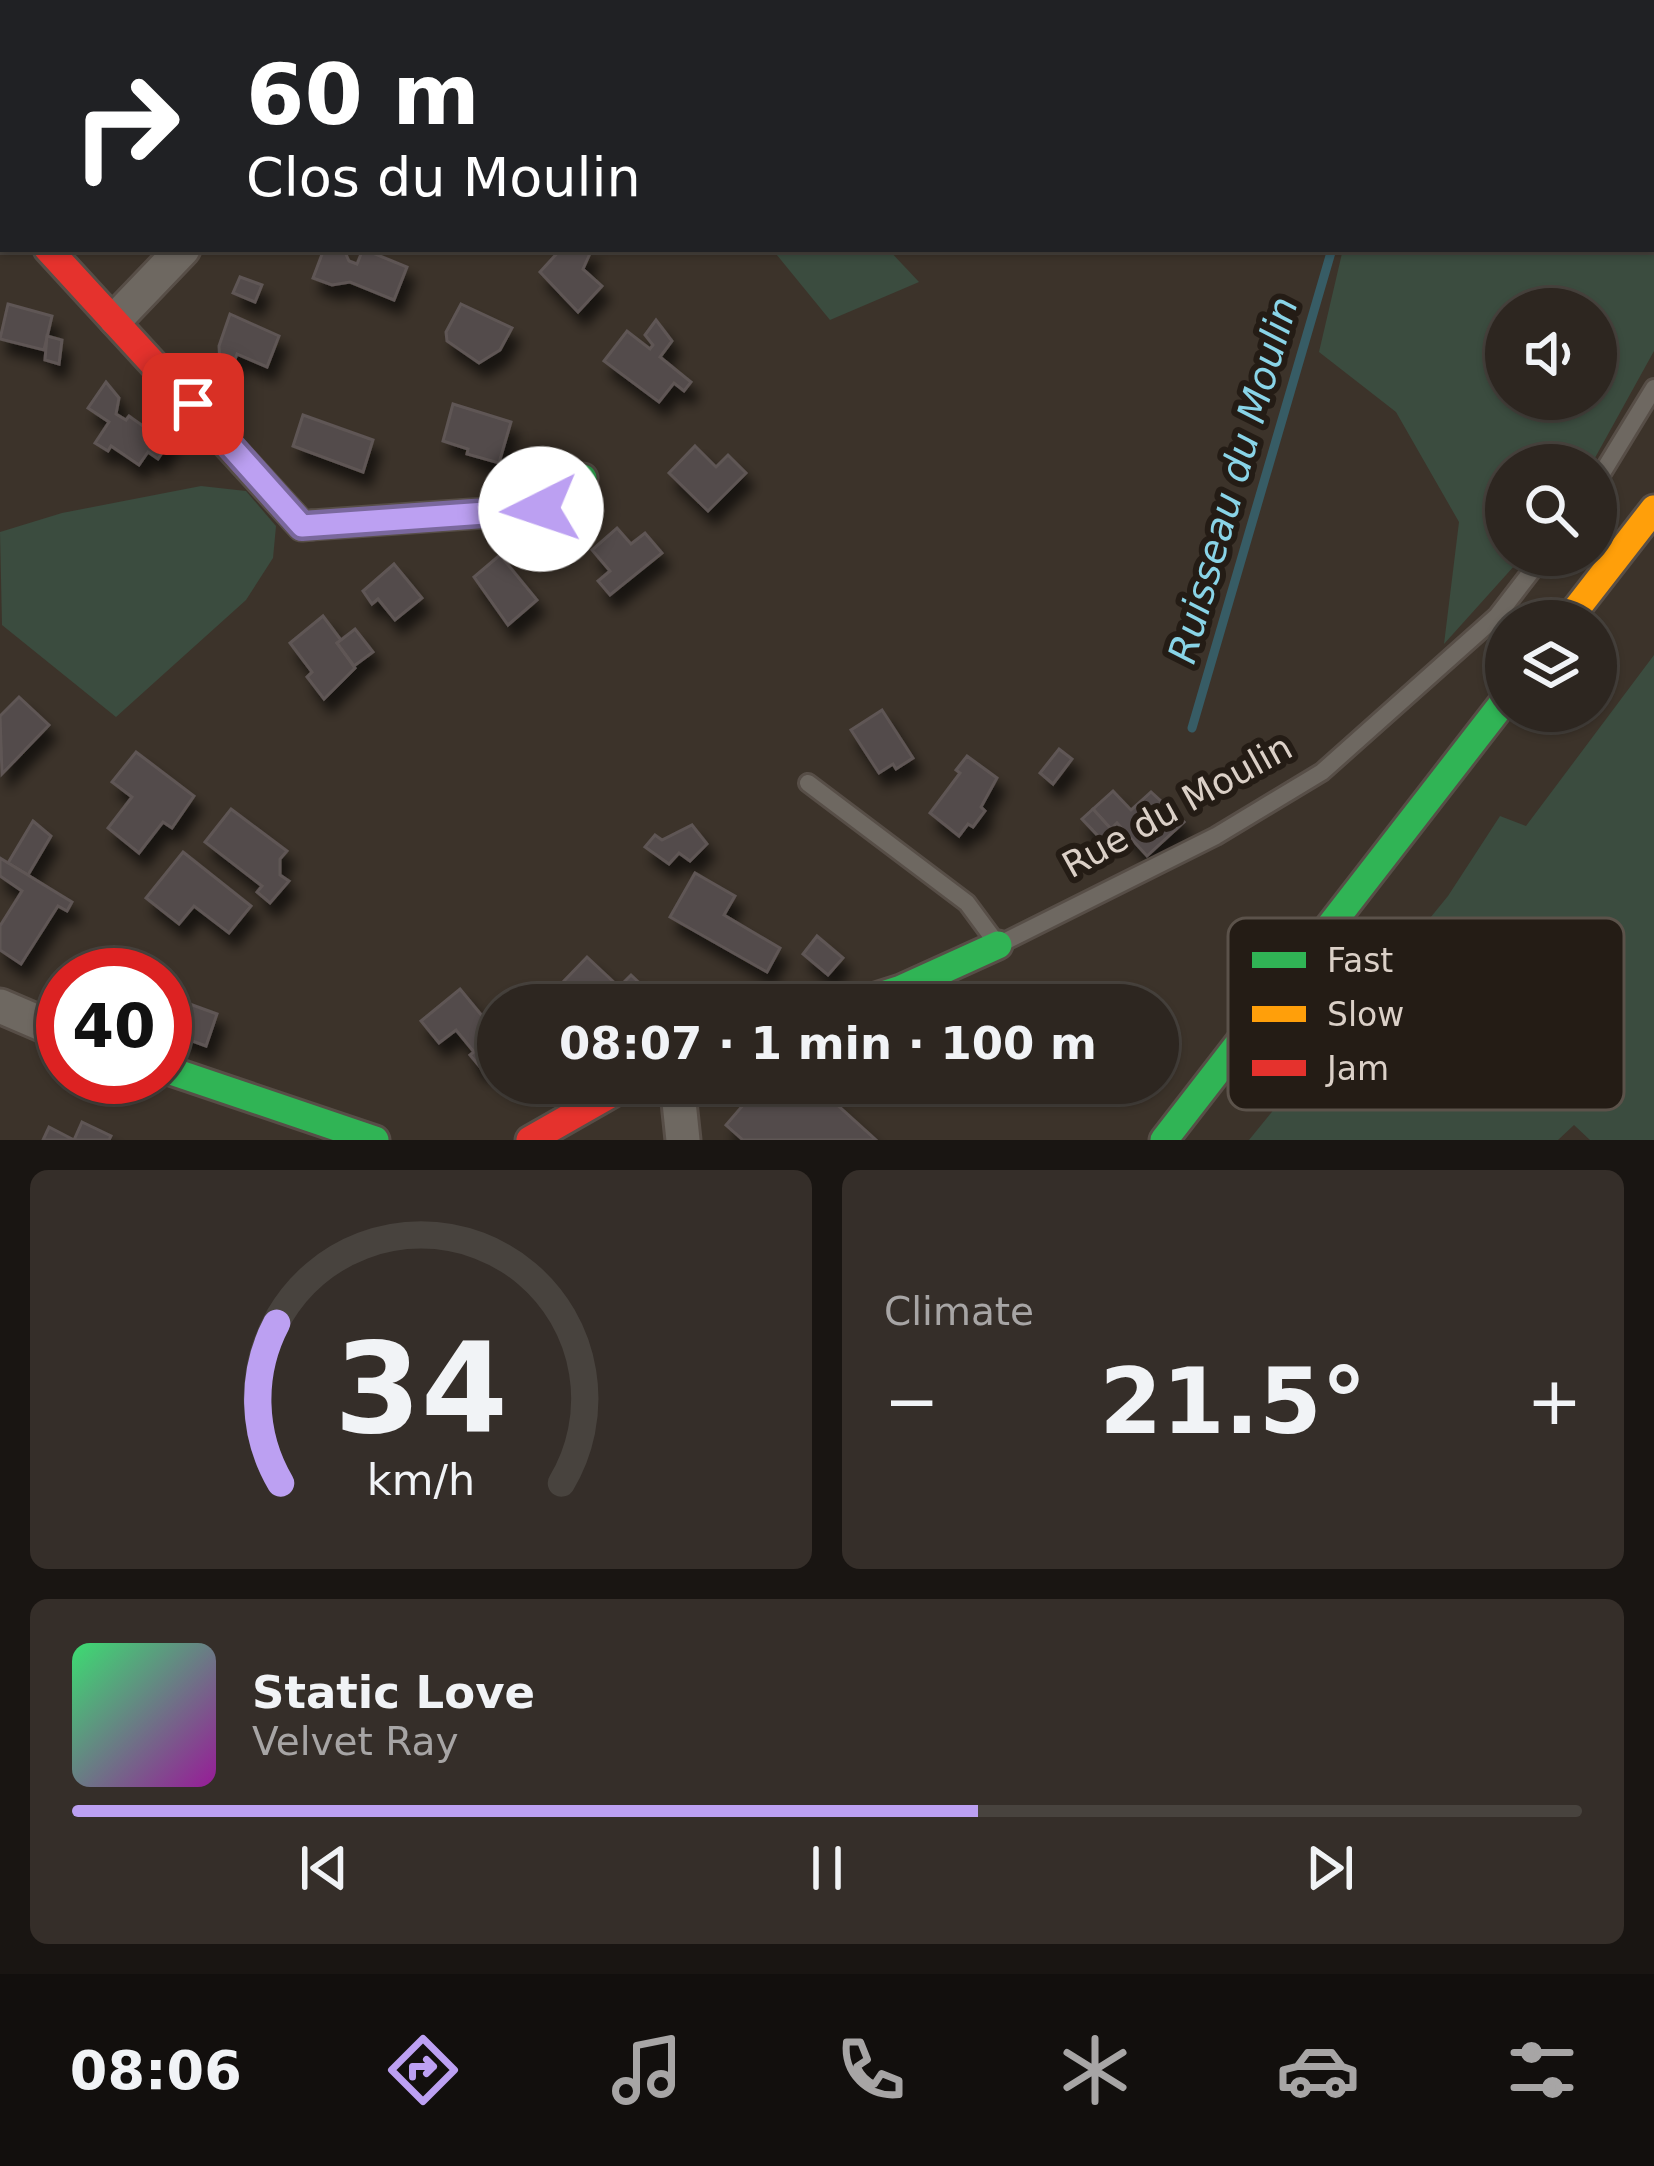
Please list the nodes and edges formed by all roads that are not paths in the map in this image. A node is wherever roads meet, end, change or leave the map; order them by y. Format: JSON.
{"nodes":[{"id":1,"x":51,"y":252,"type":"edge"},
{"id":2,"x":180,"y":252,"type":"edge"},
{"id":3,"x":116,"y":319,"type":"junction"},
{"id":4,"x":1654,"y":388,"type":"edge"},
{"id":5,"x":1617,"y":449,"type":"edge"},
{"id":6,"x":583,"y":478,"type":"dead end"},
{"id":7,"x":1654,"y":508,"type":"edge"},
{"id":8,"x":1528,"y":576,"type":"edge"},
{"id":9,"x":1583,"y":600,"type":"edge"},
{"id":10,"x":1485,"y":726,"type":"edge"},
{"id":11,"x":808,"y":783,"type":"dead end"},
{"id":12,"x":1336,"y":918,"type":"edge"},
{"id":13,"x":998,"y":945,"type":"junction"},
{"id":14,"x":911,"y":984,"type":"edge"},
{"id":15,"x":0,"y":1006,"type":"edge"},
{"id":16,"x":36,"y":1021,"type":"edge"},
{"id":17,"x":1228,"y":1057,"type":"edge"},
{"id":18,"x":192,"y":1079,"type":"edge"},
{"id":19,"x":593,"y":1104,"type":"edge"},
{"id":20,"x":679,"y":1104,"type":"edge"},
{"id":21,"x":375,"y":1140,"type":"edge"},
{"id":22,"x":530,"y":1140,"type":"edge"},
{"id":23,"x":683,"y":1140,"type":"edge"},
{"id":24,"x":1164,"y":1140,"type":"edge"}],
"edges":[{"from":1,"to":3,"type":"street"},
{"from":2,"to":3,"type":"street"},
{"from":3,"to":6,"type":"street"},
{"from":4,"to":5,"type":"lane"},
{"from":7,"to":9,"type":"street"},
{"from":8,"to":13,"type":"lane","name":"Rue du Moulin"},
{"from":10,"to":12,"type":"street"},
{"from":11,"to":13,"type":"lane"},
{"from":13,"to":14,"type":"street","name":"Rue du Moulin"},
{"from":15,"to":16,"type":"street"},
{"from":17,"to":24,"type":"street"},
{"from":18,"to":21,"type":"street"},
{"from":19,"to":22,"type":"street"},
{"from":20,"to":23,"type":"street"}]}
